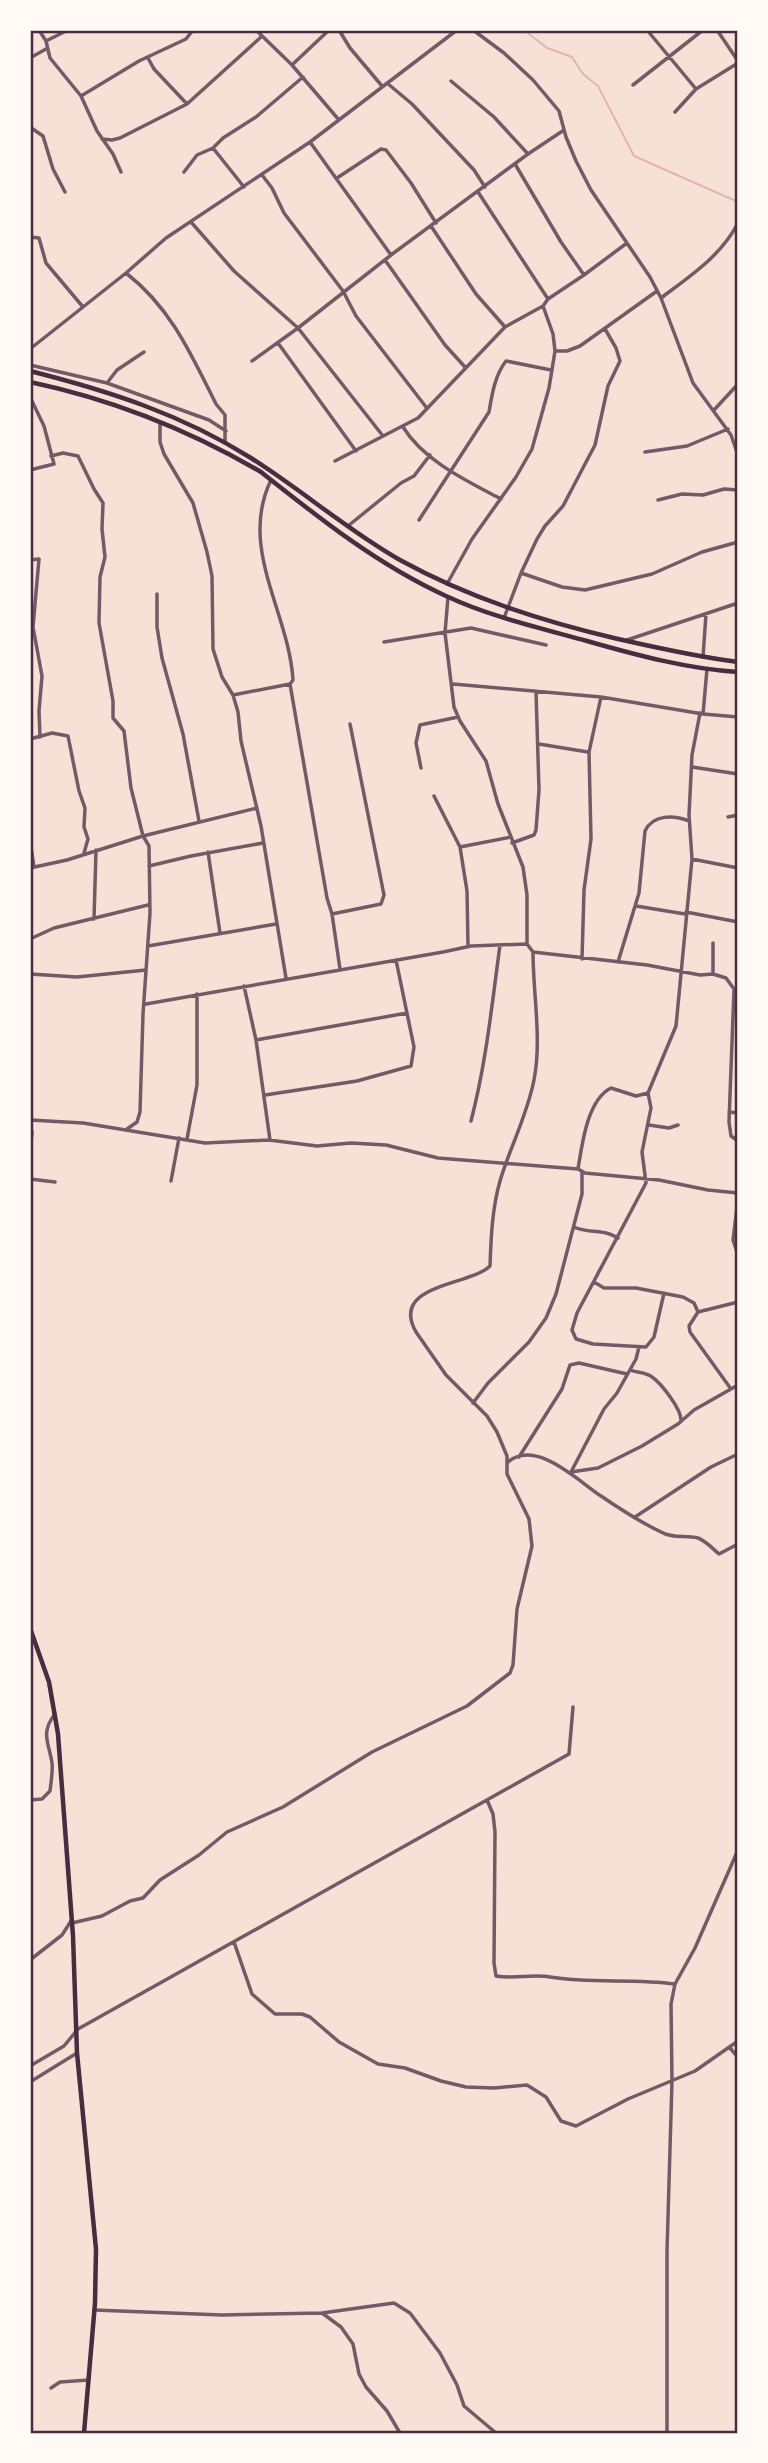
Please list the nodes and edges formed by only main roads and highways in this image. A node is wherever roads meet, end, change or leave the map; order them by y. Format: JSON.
{"nodes":[{"id":1,"x":30,"y":371,"type":"edge"},
{"id":2,"x":30,"y":382,"type":"edge"},
{"id":3,"x":738,"y":662,"type":"edge"},
{"id":4,"x":738,"y":672,"type":"edge"},
{"id":5,"x":30,"y":1628,"type":"edge"},
{"id":6,"x":31,"y":1637,"type":"edge"},
{"id":7,"x":84,"y":2433,"type":"edge"}],
"edges":[{"from":1,"to":3,"type":"main road"},
{"from":2,"to":4,"type":"main road"},
{"from":5,"to":6,"type":"main road"},
{"from":6,"to":7,"type":"main road"}]}
